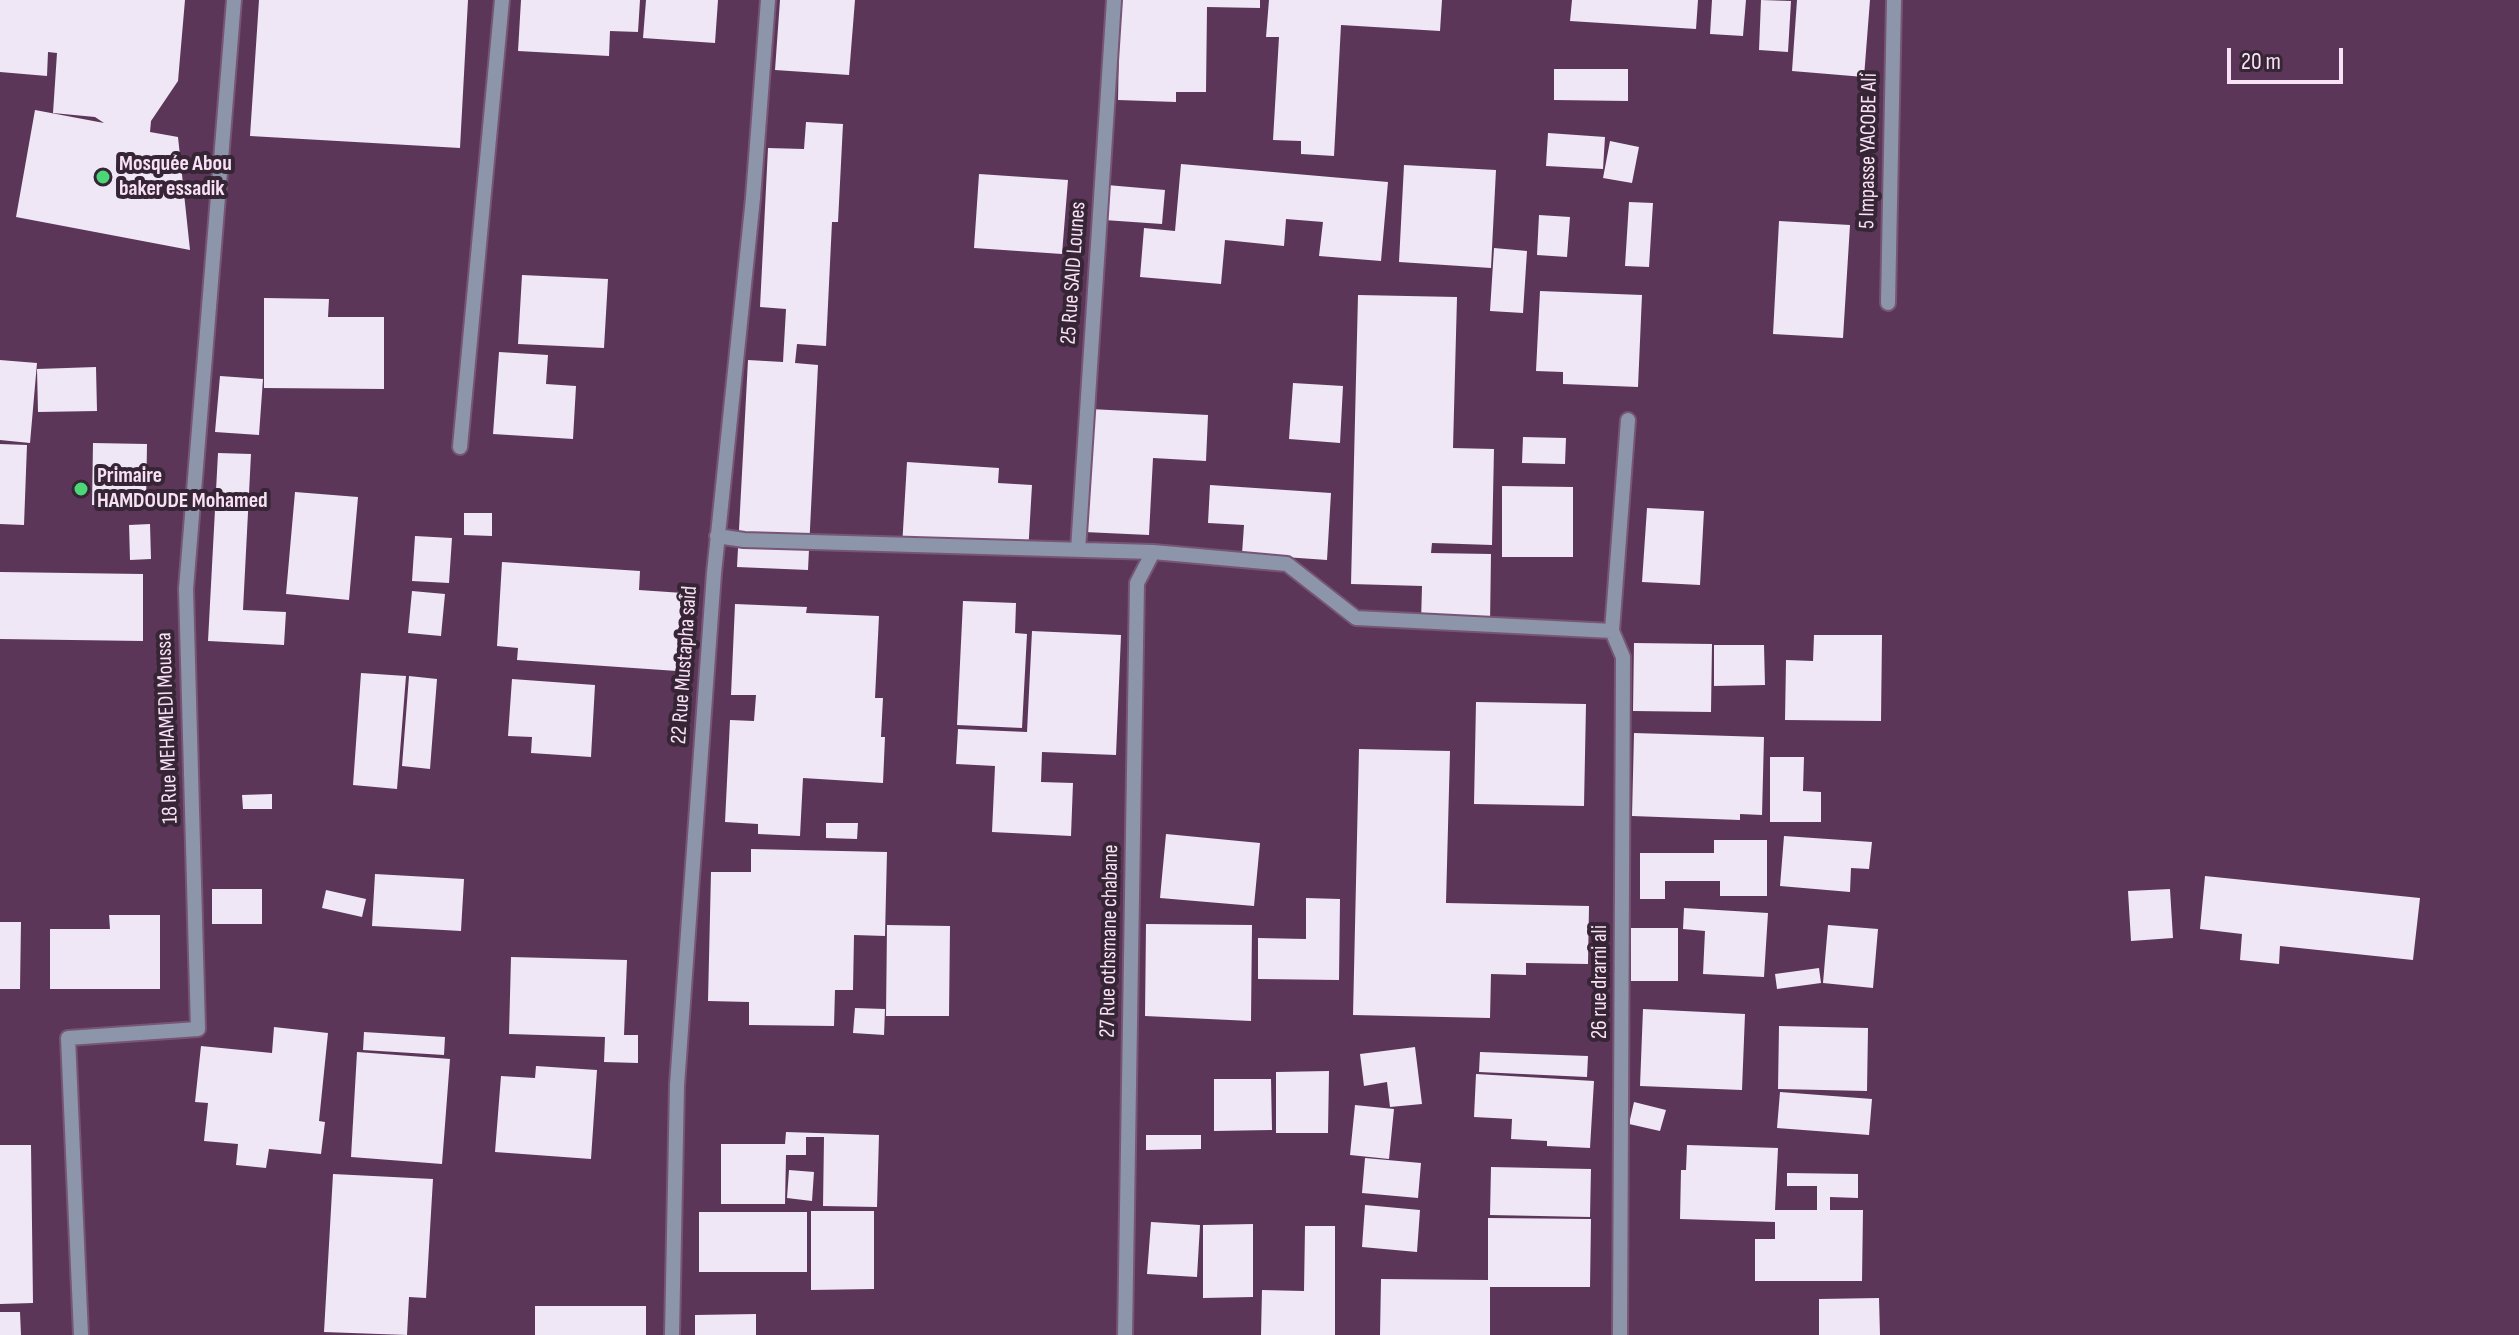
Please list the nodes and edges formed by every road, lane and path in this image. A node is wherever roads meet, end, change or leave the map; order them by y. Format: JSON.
{"nodes":[{"id":1,"x":234,"y":0,"type":"edge"},
{"id":2,"x":502,"y":0,"type":"edge"},
{"id":3,"x":768,"y":0,"type":"edge"},
{"id":4,"x":1114,"y":0,"type":"edge"},
{"id":5,"x":1894,"y":0,"type":"edge"},
{"id":6,"x":1888,"y":303,"type":"dead end"},
{"id":7,"x":1628,"y":420,"type":"dead end"},
{"id":8,"x":460,"y":447,"type":"dead end"},
{"id":9,"x":717,"y":536,"type":"junction"},
{"id":10,"x":1078,"y":550,"type":"junction"},
{"id":11,"x":1153,"y":552,"type":"junction"},
{"id":12,"x":1612,"y":631,"type":"junction"},
{"id":13,"x":81,"y":1335,"type":"edge"},
{"id":14,"x":672,"y":1335,"type":"edge"},
{"id":15,"x":1125,"y":1335,"type":"edge"},
{"id":16,"x":1620,"y":1335,"type":"edge"}],
"edges":[{"from":1,"to":13,"type":"street","name":"18 Rue MEHAMEDI Moussa"},
{"from":2,"to":8,"type":"street"},
{"from":3,"to":9,"type":"street","name":"22 Rue Mustapha said"},
{"from":4,"to":10,"type":"street","name":"25 Rue SAID Lounes"},
{"from":5,"to":6,"type":"street","name":"5 Impasse YACOBE Ali"},
{"from":7,"to":12,"type":"street"},
{"from":9,"to":10,"type":"street"},
{"from":9,"to":14,"type":"street","name":"22 Rue Mustapha said"},
{"from":10,"to":11,"type":"street"},
{"from":11,"to":12,"type":"street"},
{"from":11,"to":15,"type":"street","name":"27 Rue othsmane chabane"},
{"from":12,"to":16,"type":"street","name":"26 rue drarni ali"}]}
